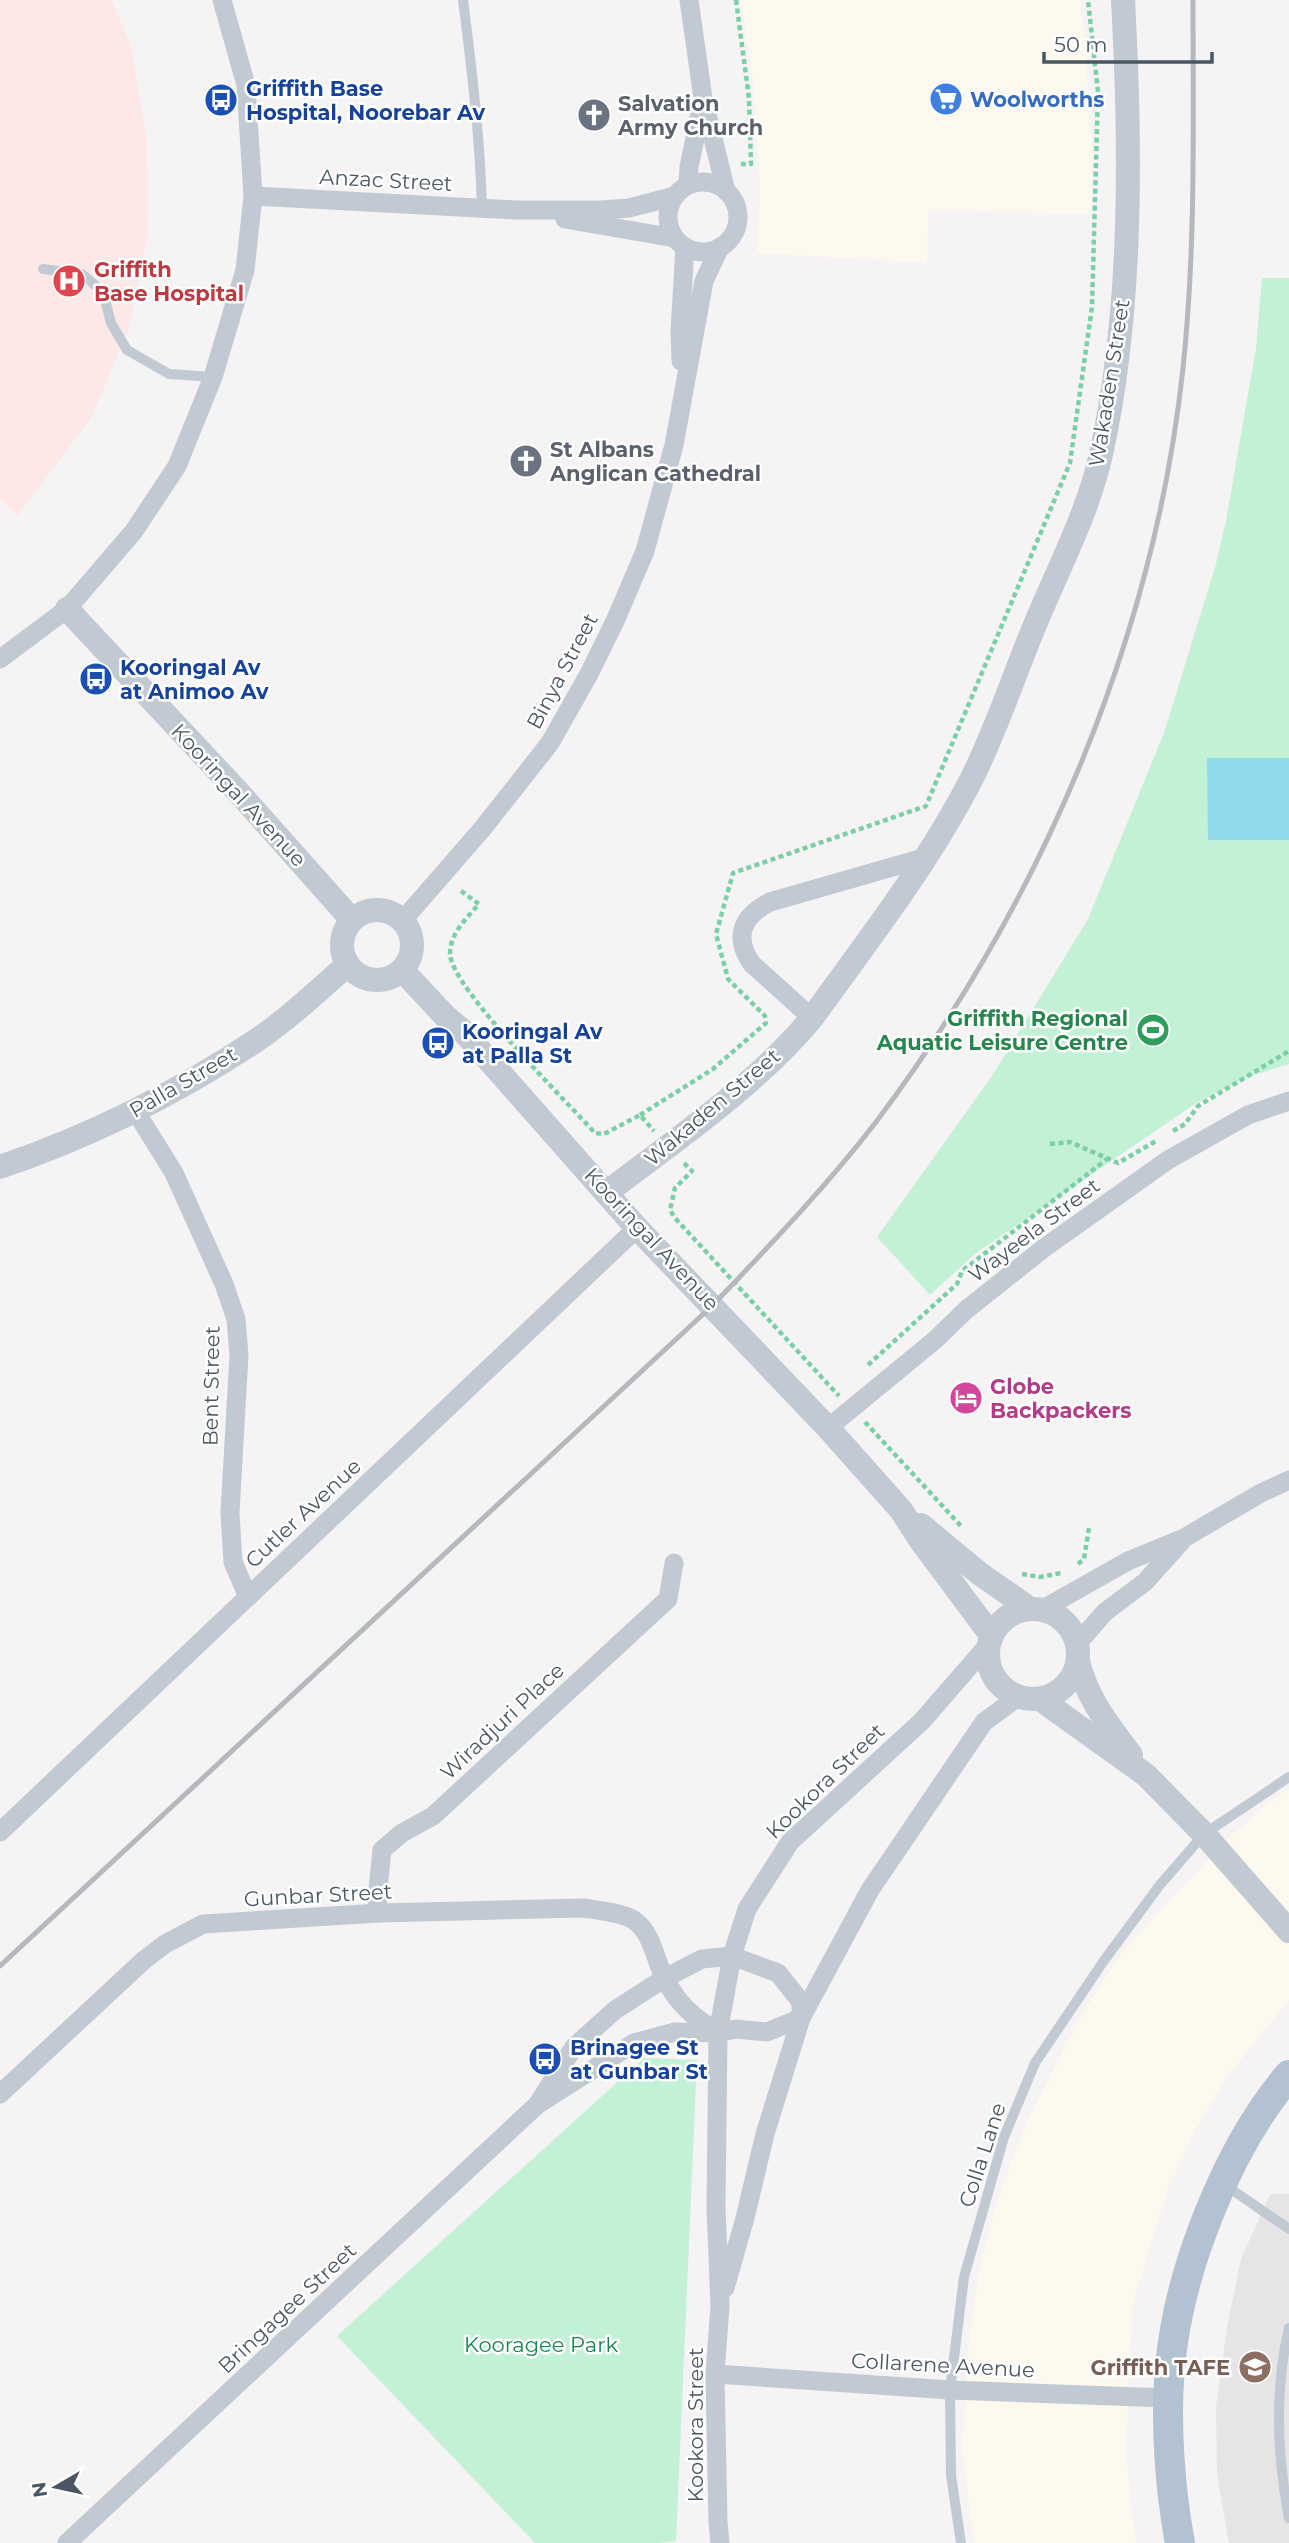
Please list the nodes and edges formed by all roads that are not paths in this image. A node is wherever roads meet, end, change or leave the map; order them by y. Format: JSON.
{"nodes":[{"id":1,"x":222,"y":0,"type":"edge"},
{"id":2,"x":463,"y":0,"type":"edge"},
{"id":3,"x":689,"y":0,"type":"edge"},
{"id":4,"x":1123,"y":0,"type":"edge"},
{"id":5,"x":703,"y":98,"type":"junction"},
{"id":6,"x":682,"y":191,"type":"junction"},
{"id":7,"x":726,"y":191,"type":"junction"},
{"id":8,"x":253,"y":196,"type":"junction"},
{"id":9,"x":482,"y":208,"type":"junction"},
{"id":10,"x":516,"y":210,"type":"junction"},
{"id":11,"x":680,"y":243,"type":"junction"},
{"id":12,"x":720,"y":247,"type":"junction"},
{"id":13,"x":43,"y":269,"type":"dead end"},
{"id":14,"x":213,"y":377,"type":"junction"},
{"id":15,"x":682,"y":401,"type":"junction"},
{"id":16,"x":67,"y":609,"type":"junction"},
{"id":17,"x":0,"y":659,"type":"edge"},
{"id":18,"x":927,"y":857,"type":"junction"},
{"id":19,"x":352,"y":920,"type":"junction"},
{"id":20,"x":402,"y":920,"type":"junction"},
{"id":21,"x":347,"y":965,"type":"junction"},
{"id":22,"x":402,"y":970,"type":"junction"},
{"id":23,"x":812,"y":1018,"type":"junction"},
{"id":24,"x":1289,"y":1101,"type":"edge"},
{"id":25,"x":136,"y":1112,"type":"junction"},
{"id":26,"x":0,"y":1167,"type":"edge"},
{"id":27,"x":607,"y":1192,"type":"junction"},
{"id":28,"x":638,"y":1228,"type":"junction"},
{"id":29,"x":828,"y":1427,"type":"junction"},
{"id":30,"x":1289,"y":1479,"type":"edge"},
{"id":31,"x":901,"y":1510,"type":"junction"},
{"id":32,"x":1184,"y":1538,"type":"junction"},
{"id":33,"x":674,"y":1563,"type":"dead end"},
{"id":34,"x":248,"y":1597,"type":"junction"},
{"id":35,"x":1036,"y":1609,"type":"junction"},
{"id":36,"x":990,"y":1640,"type":"junction"},
{"id":37,"x":1077,"y":1652,"type":"junction"},
{"id":38,"x":1029,"y":1698,"type":"junction"},
{"id":39,"x":1146,"y":1775,"type":"junction"},
{"id":40,"x":1289,"y":1777,"type":"edge"},
{"id":41,"x":0,"y":1832,"type":"edge"},
{"id":42,"x":1204,"y":1834,"type":"junction"},
{"id":43,"x":379,"y":1913,"type":"junction"},
{"id":44,"x":1289,"y":1931,"type":"edge"},
{"id":45,"x":732,"y":1956,"type":"junction"},
{"id":46,"x":665,"y":1979,"type":"junction"},
{"id":47,"x":801,"y":2018,"type":"junction"},
{"id":48,"x":718,"y":2033,"type":"junction"},
{"id":49,"x":1289,"y":2075,"type":"edge"},
{"id":50,"x":0,"y":2094,"type":"edge"},
{"id":51,"x":537,"y":2105,"type":"junction"},
{"id":52,"x":1222,"y":2183,"type":"junction"},
{"id":53,"x":1289,"y":2229,"type":"edge"},
{"id":54,"x":720,"y":2306,"type":"junction"},
{"id":55,"x":1289,"y":2329,"type":"edge"},
{"id":56,"x":715,"y":2374,"type":"junction"},
{"id":57,"x":950,"y":2390,"type":"junction"},
{"id":58,"x":1168,"y":2398,"type":"junction"},
{"id":59,"x":1289,"y":2518,"type":"edge"},
{"id":60,"x":67,"y":2543,"type":"edge"},
{"id":61,"x":720,"y":2543,"type":"edge"},
{"id":62,"x":961,"y":2543,"type":"edge"},
{"id":63,"x":1180,"y":2543,"type":"edge"}],
"edges":[{"from":1,"to":8,"type":"street"},
{"from":2,"to":9,"type":"lane"},
{"from":3,"to":5,"type":"street"},
{"from":4,"to":18,"type":"street","name":"Wakaden Street"},
{"from":5,"to":6,"type":"street"},
{"from":5,"to":7,"type":"street"},
{"from":6,"to":7,"type":"street"},
{"from":6,"to":10,"type":"street","name":"Anzac Street"},
{"from":6,"to":11,"type":"street"},
{"from":7,"to":12,"type":"street"},
{"from":8,"to":9,"type":"street","name":"Anzac Street"},
{"from":8,"to":14,"type":"street"},
{"from":9,"to":10,"type":"street","name":"Anzac Street"},
{"from":10,"to":11,"type":"street","name":"Anzac Street"},
{"from":11,"to":12,"type":"street"},
{"from":11,"to":15,"type":"street","name":"Binya Street"},
{"from":12,"to":15,"type":"street","name":"Binya Street"},
{"from":13,"to":14,"type":"lane"},
{"from":14,"to":16,"type":"street"},
{"from":15,"to":20,"type":"street","name":"Binya Street"},
{"from":16,"to":17,"type":"street"},
{"from":16,"to":19,"type":"street","name":"Kooringal Avenue"},
{"from":18,"to":23,"type":"street","name":"Wakaden Street"},
{"from":18,"to":23,"type":"street"},
{"from":19,"to":20,"type":"street"},
{"from":19,"to":21,"type":"street"},
{"from":20,"to":22,"type":"street"},
{"from":21,"to":22,"type":"street"},
{"from":21,"to":25,"type":"street","name":"Palla Street"},
{"from":22,"to":27,"type":"street","name":"Kooringal Avenue"},
{"from":23,"to":27,"type":"street","name":"Wakaden Street"},
{"from":24,"to":29,"type":"street","name":"Wayeela Street"},
{"from":25,"to":26,"type":"street","name":"Palla Street"},
{"from":25,"to":34,"type":"street","name":"Bent Street"},
{"from":27,"to":28,"type":"street","name":"Kooringal Avenue"},
{"from":28,"to":29,"type":"street","name":"Kooringal Avenue"},
{"from":28,"to":34,"type":"street","name":"Cutler Avenue"},
{"from":29,"to":31,"type":"street","name":"Kooringal Avenue"},
{"from":30,"to":32,"type":"street"},
{"from":31,"to":35,"type":"street","name":"Kooringal Avenue"},
{"from":31,"to":36,"type":"street","name":"Kooringal Avenue"},
{"from":32,"to":35,"type":"street"},
{"from":32,"to":37,"type":"street"},
{"from":33,"to":43,"type":"street","name":"Wiradjuri Place"},
{"from":34,"to":41,"type":"street","name":"Cutler Avenue"},
{"from":35,"to":36,"type":"street"},
{"from":35,"to":37,"type":"street"},
{"from":36,"to":38,"type":"street"},
{"from":36,"to":45,"type":"street","name":"Kookora Street"},
{"from":37,"to":38,"type":"street"},
{"from":37,"to":39,"type":"street"},
{"from":38,"to":39,"type":"street"},
{"from":38,"to":47,"type":"street","name":"Kookora Street"},
{"from":39,"to":42,"type":"street"},
{"from":40,"to":42,"type":"lane","name":"Colla Lane"},
{"from":42,"to":44,"type":"street"},
{"from":42,"to":57,"type":"lane","name":"Colla Lane"},
{"from":43,"to":46,"type":"street","name":"Gunbar Street"},
{"from":43,"to":50,"type":"street","name":"Gunbar Street"},
{"from":45,"to":46,"type":"street","name":"Bringagee Street"},
{"from":45,"to":47,"type":"street","name":"Bringagee Street"},
{"from":45,"to":48,"type":"street","name":"Kookora Street"},
{"from":46,"to":48,"type":"street"},
{"from":46,"to":51,"type":"street","name":"Bringagee Street"},
{"from":47,"to":48,"type":"street","name":"Bringagee Street"},
{"from":47,"to":54,"type":"street","name":"Kookora Street"},
{"from":48,"to":51,"type":"street","name":"Bringagee Street"},
{"from":48,"to":54,"type":"street","name":"Kookora Street"},
{"from":49,"to":52,"type":"main road"},
{"from":51,"to":60,"type":"street","name":"Bringagee Street"},
{"from":52,"to":53,"type":"lane"},
{"from":52,"to":58,"type":"main road"},
{"from":54,"to":56,"type":"street","name":"Kookora Street"},
{"from":55,"to":59,"type":"lane"},
{"from":56,"to":57,"type":"street","name":"Collarene Avenue"},
{"from":56,"to":61,"type":"street","name":"Kookora Street"},
{"from":57,"to":58,"type":"street","name":"Collarene Avenue"},
{"from":57,"to":62,"type":"lane","name":"Colla Lane"},
{"from":58,"to":63,"type":"main road"}]}
